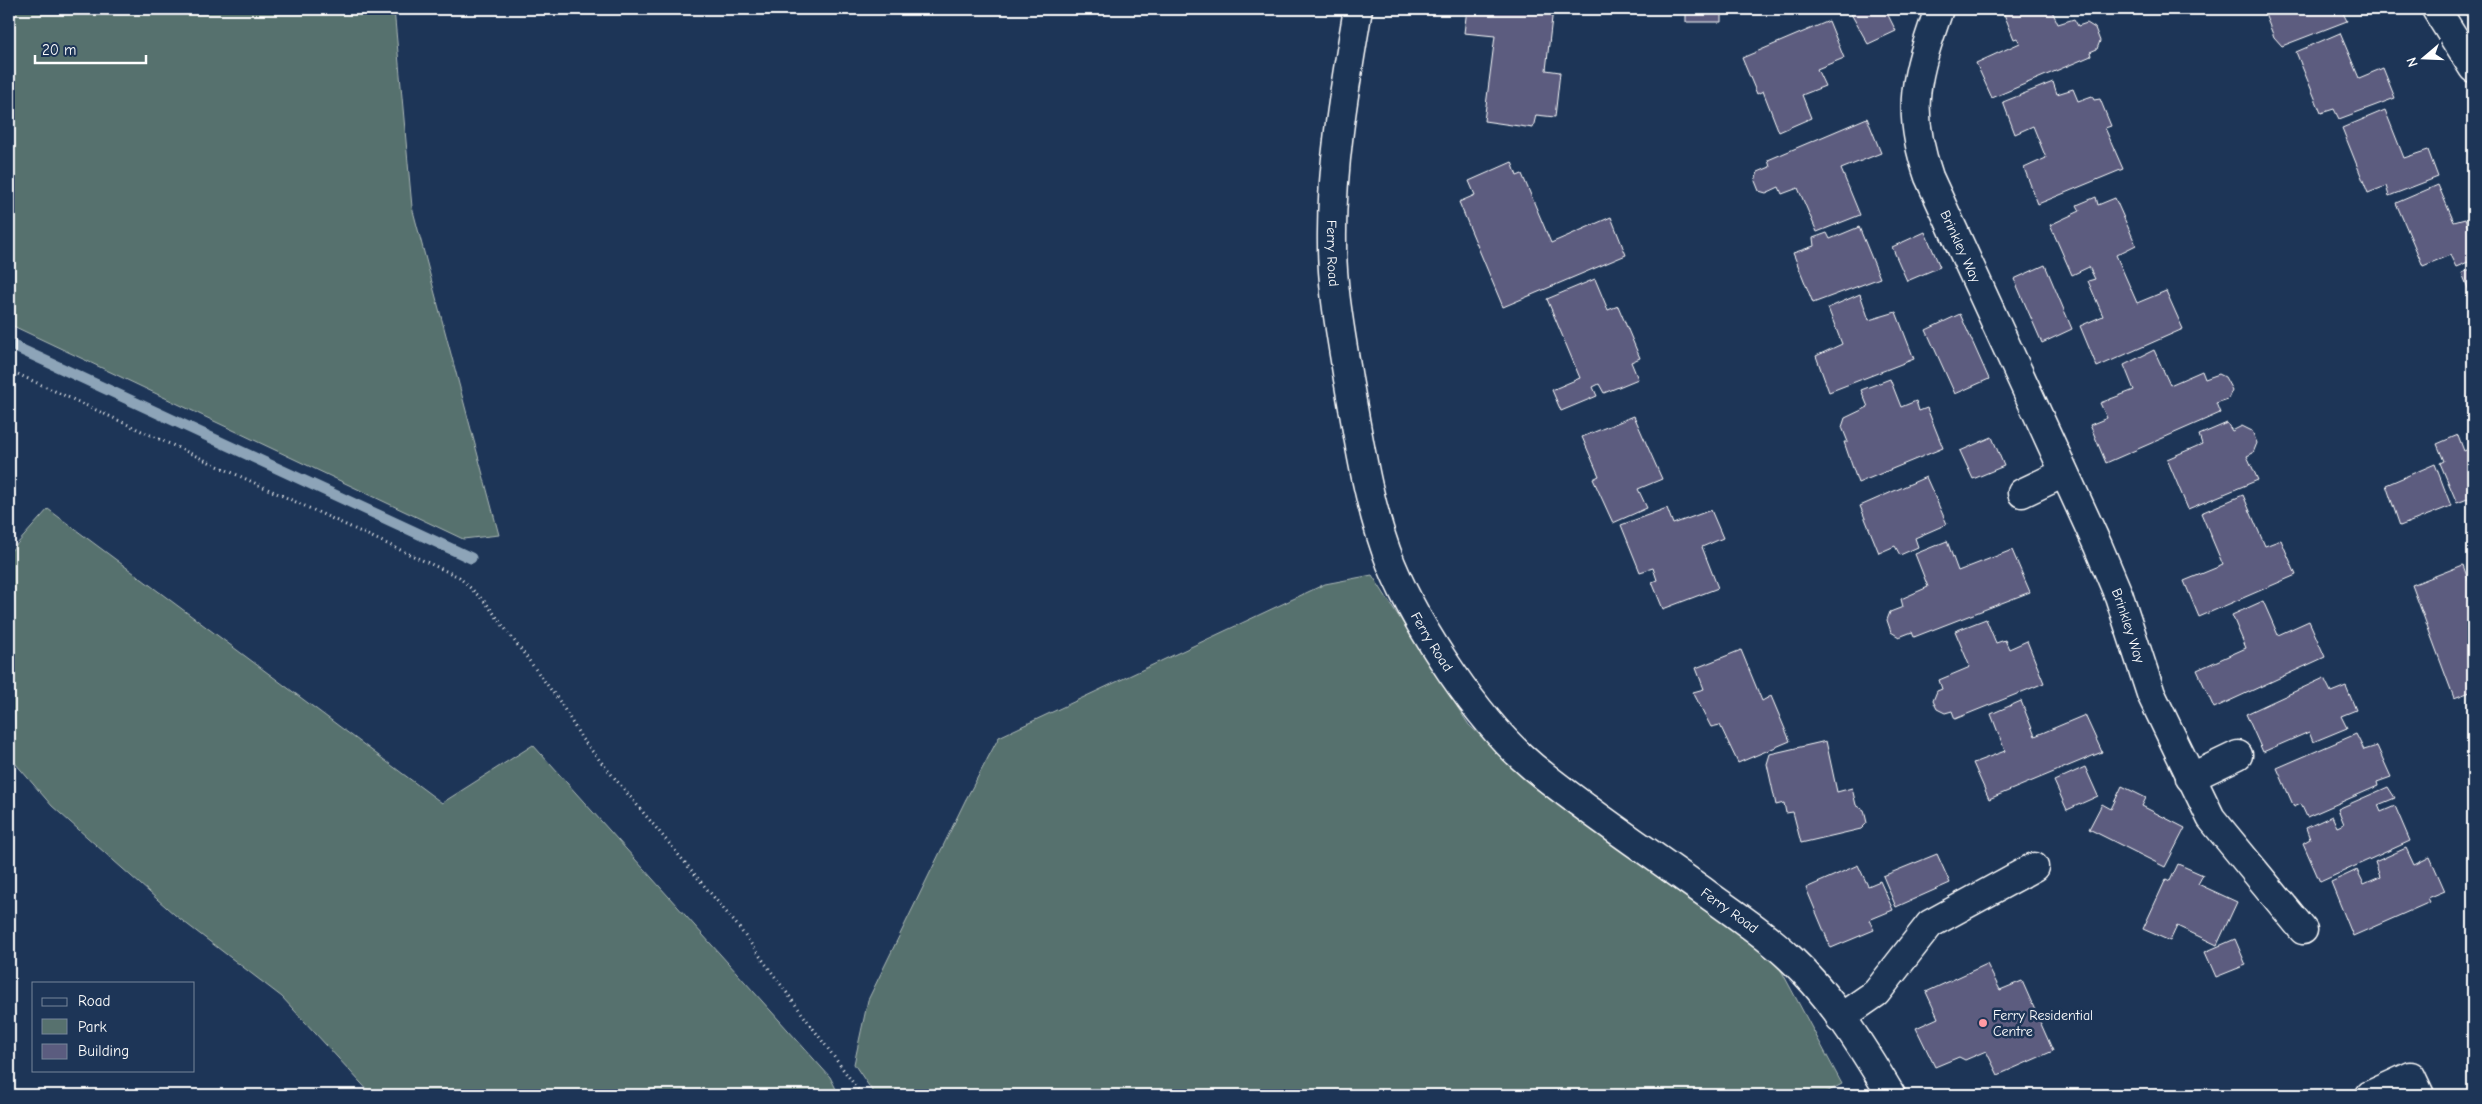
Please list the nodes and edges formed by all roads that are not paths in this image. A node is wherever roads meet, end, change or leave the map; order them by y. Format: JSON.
{"nodes":[{"id":1,"x":1358,"y":9,"type":"edge"},
{"id":2,"x":1939,"y":9,"type":"edge"},
{"id":3,"x":2436,"y":9,"type":"edge"},
{"id":4,"x":2473,"y":68,"type":"edge"},
{"id":5,"x":2064,"y":473,"type":"junction"},
{"id":6,"x":2022,"y":493,"type":"dead end"},
{"id":7,"x":2238,"y":755,"type":"dead end"},
{"id":8,"x":2190,"y":778,"type":"junction"},
{"id":9,"x":2034,"y":867,"type":"dead end"},
{"id":10,"x":2303,"y":930,"type":"dead end"},
{"id":11,"x":1840,"y":1018,"type":"junction"},
{"id":12,"x":2415,"y":1086,"type":"edge"},
{"id":13,"x":1891,"y":1095,"type":"edge"},
{"id":14,"x":2370,"y":1095,"type":"edge"}],
"edges":[{"from":1,"to":11,"type":"street","name":"Ferry Road"},
{"from":2,"to":5,"type":"street","name":"Brinkley Way"},
{"from":3,"to":4,"type":"street"},
{"from":5,"to":6,"type":"street"},
{"from":5,"to":8,"type":"street","name":"Brinkley Way"},
{"from":7,"to":8,"type":"street"},
{"from":8,"to":10,"type":"street","name":"Brinkley Way"},
{"from":9,"to":11,"type":"street"},
{"from":11,"to":13,"type":"street","name":"Ferry Road"},
{"from":12,"to":14,"type":"street"}]}
